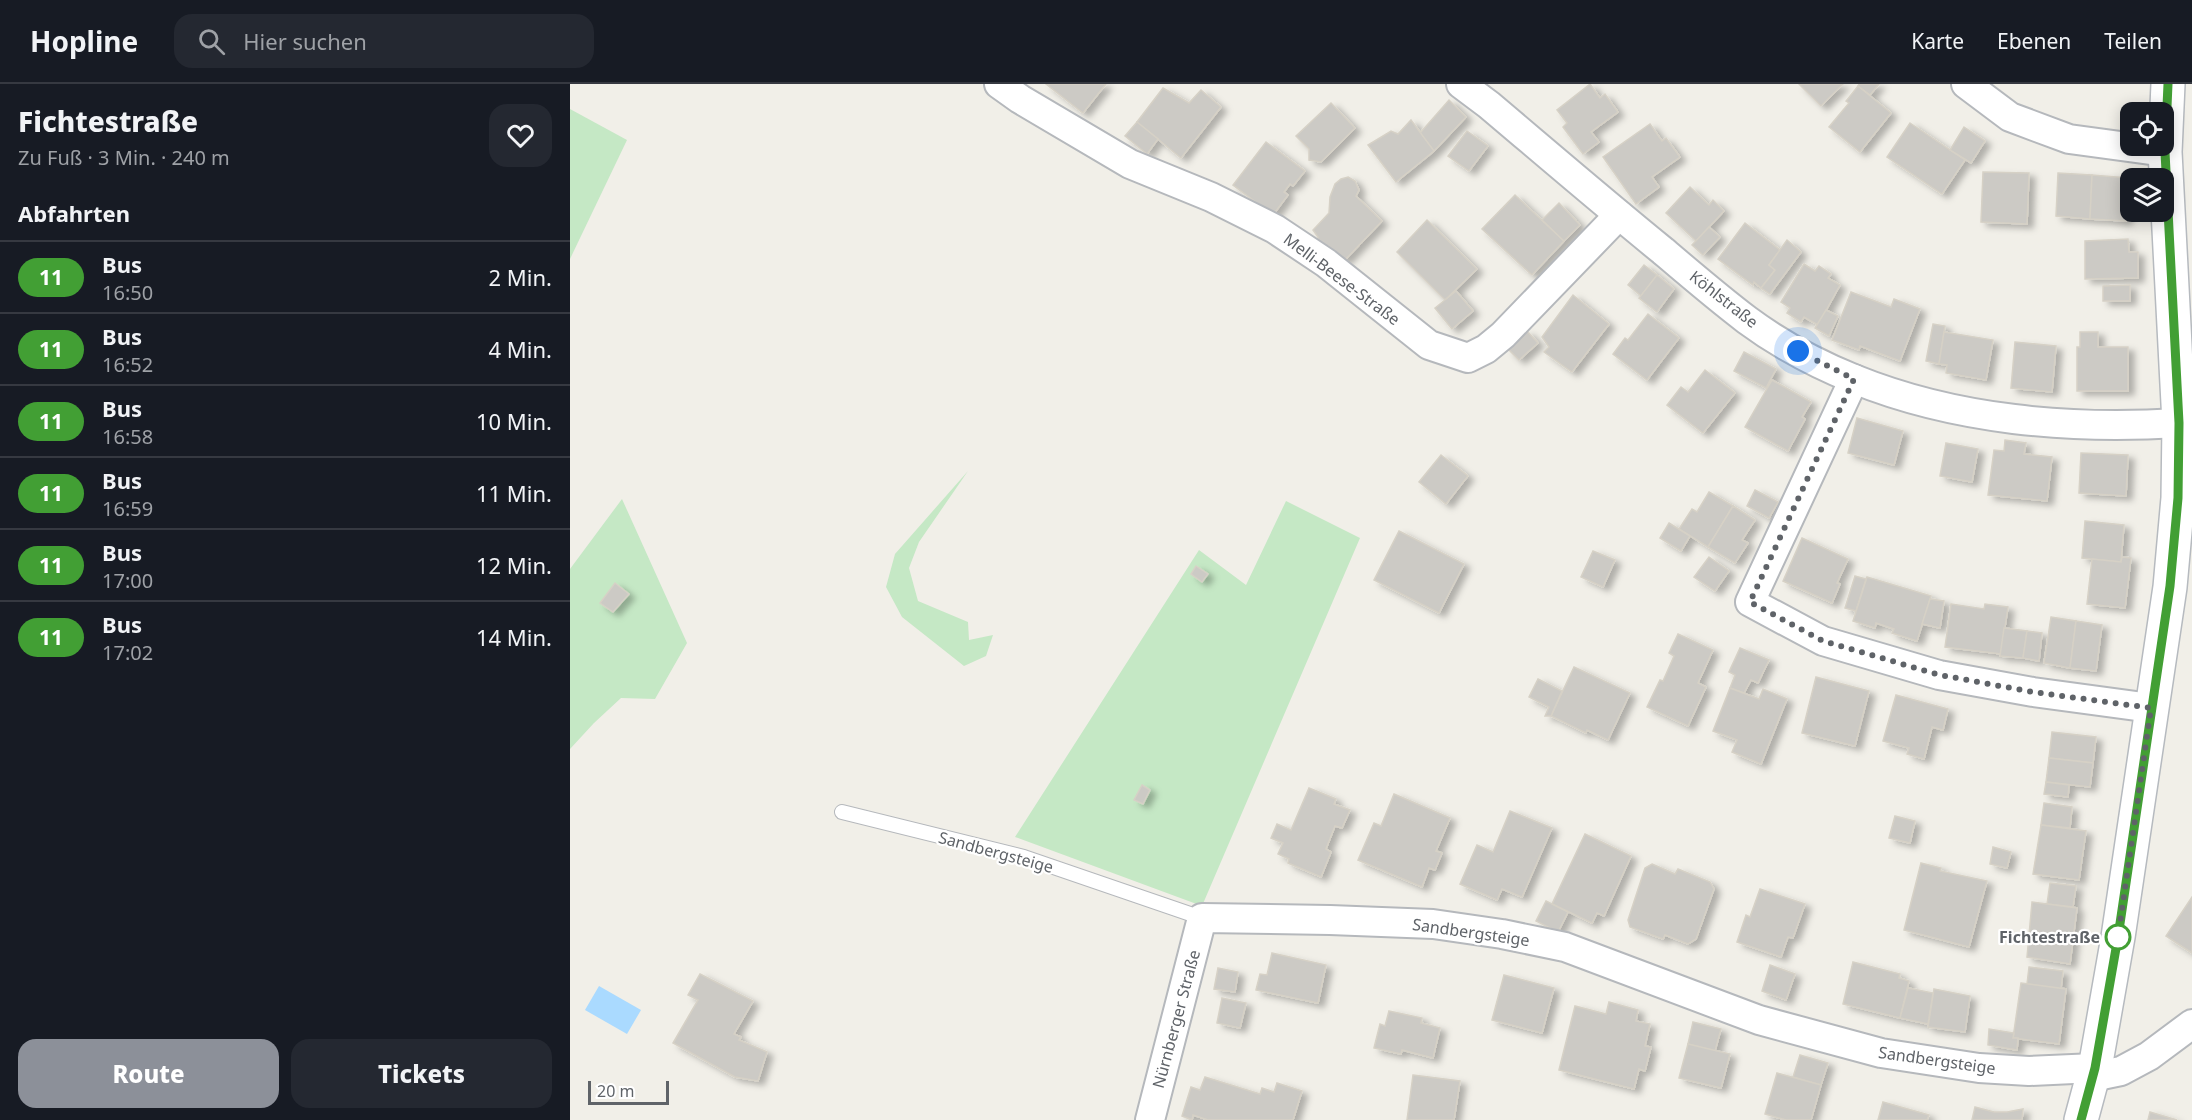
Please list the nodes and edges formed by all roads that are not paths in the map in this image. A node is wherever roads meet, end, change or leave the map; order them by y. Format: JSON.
{"nodes":[{"id":1,"x":999,"y":84,"type":"edge"},
{"id":2,"x":1461,"y":84,"type":"edge"},
{"id":3,"x":1966,"y":84,"type":"edge"},
{"id":4,"x":2168,"y":84,"type":"edge"},
{"id":5,"x":2167,"y":102,"type":"edge"},
{"id":6,"x":2120,"y":146,"type":"edge"},
{"id":7,"x":2165,"y":156,"type":"edge"},
{"id":8,"x":1619,"y":215,"type":"junction"},
{"id":9,"x":1854,"y":379,"type":"junction"},
{"id":10,"x":2179,"y":423,"type":"junction"},
{"id":11,"x":2151,"y":708,"type":"junction"},
{"id":12,"x":842,"y":812,"type":"dead end"},
{"id":13,"x":1202,"y":918,"type":"junction"},
{"id":14,"x":2192,"y":1024,"type":"edge"},
{"id":15,"x":2094,"y":1072,"type":"junction"},
{"id":16,"x":1150,"y":1120,"type":"edge"},
{"id":17,"x":2081,"y":1120,"type":"edge"}],
"edges":[{"from":1,"to":8,"type":"street","name":"Melli-Beese-Straße"},
{"from":2,"to":8,"type":"street","name":"Köhlstraße"},
{"from":3,"to":6,"type":"street"},
{"from":4,"to":5,"type":"street"},
{"from":7,"to":10,"type":"street"},
{"from":8,"to":9,"type":"street","name":"Köhlstraße"},
{"from":9,"to":10,"type":"street","name":"Köhlstraße"},
{"from":9,"to":11,"type":"street"},
{"from":10,"to":11,"type":"street"},
{"from":11,"to":15,"type":"street"},
{"from":12,"to":13,"type":"lane","name":"Sandbergsteige"},
{"from":13,"to":15,"type":"street","name":"Sandbergsteige"},
{"from":13,"to":16,"type":"street","name":"Nürnberger Straße"},
{"from":14,"to":15,"type":"street"},
{"from":15,"to":17,"type":"street"}]}
